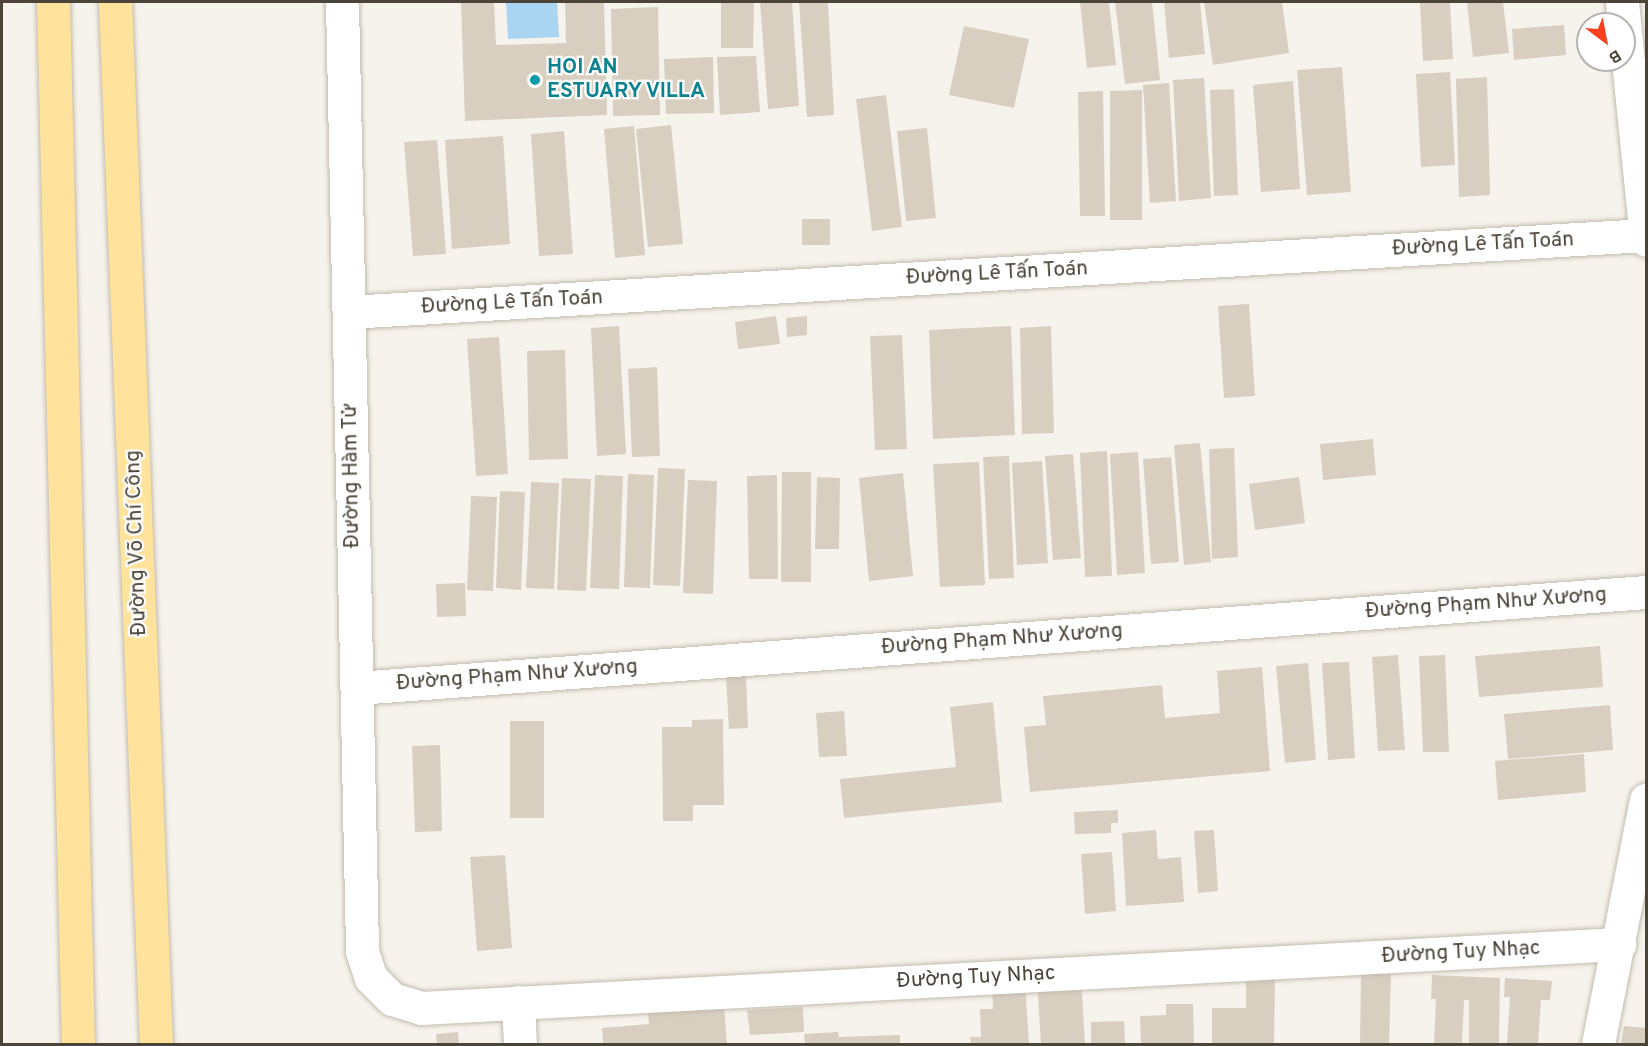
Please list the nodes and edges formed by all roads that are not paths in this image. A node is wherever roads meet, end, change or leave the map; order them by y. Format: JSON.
{"nodes":[{"id":1,"x":53,"y":2,"type":"edge"},
{"id":2,"x":115,"y":2,"type":"edge"},
{"id":3,"x":342,"y":2,"type":"edge"},
{"id":4,"x":1622,"y":2,"type":"edge"},
{"id":5,"x":1646,"y":235,"type":"edge"},
{"id":6,"x":1647,"y":240,"type":"edge"},
{"id":7,"x":349,"y":312,"type":"junction"},
{"id":8,"x":1647,"y":592,"type":"edge"},
{"id":9,"x":357,"y":688,"type":"junction"},
{"id":10,"x":1647,"y":800,"type":"edge"},
{"id":11,"x":1619,"y":944,"type":"junction"},
{"id":12,"x":362,"y":951,"type":"joint"},
{"id":13,"x":518,"y":1002,"type":"junction"},
{"id":14,"x":78,"y":1044,"type":"edge"},
{"id":15,"x":156,"y":1044,"type":"edge"},
{"id":16,"x":520,"y":1044,"type":"edge"},
{"id":17,"x":1598,"y":1044,"type":"edge"}],
"edges":[{"from":1,"to":14,"type":"main road"},
{"from":2,"to":15,"type":"main road","name":"Đường Võ Chí Công"},
{"from":3,"to":7,"type":"street","name":"Đường Hàm Tử"},
{"from":4,"to":5,"type":"street"},
{"from":5,"to":6,"type":"street"},
{"from":5,"to":7,"type":"street","name":"Đường Lê Tấn Toán"},
{"from":7,"to":9,"type":"street","name":"Đường Hàm Tử"},
{"from":8,"to":9,"type":"street","name":"Đường Phạm Như Xương"},
{"from":9,"to":12,"type":"street","name":"Đường Hàm Tử"},
{"from":10,"to":11,"type":"street"},
{"from":11,"to":13,"type":"street","name":"Đường Tuy Nhạc"},
{"from":11,"to":17,"type":"street"},
{"from":12,"to":13,"type":"street","name":"Đường Tuy Nhạc"},
{"from":13,"to":16,"type":"street"}]}
